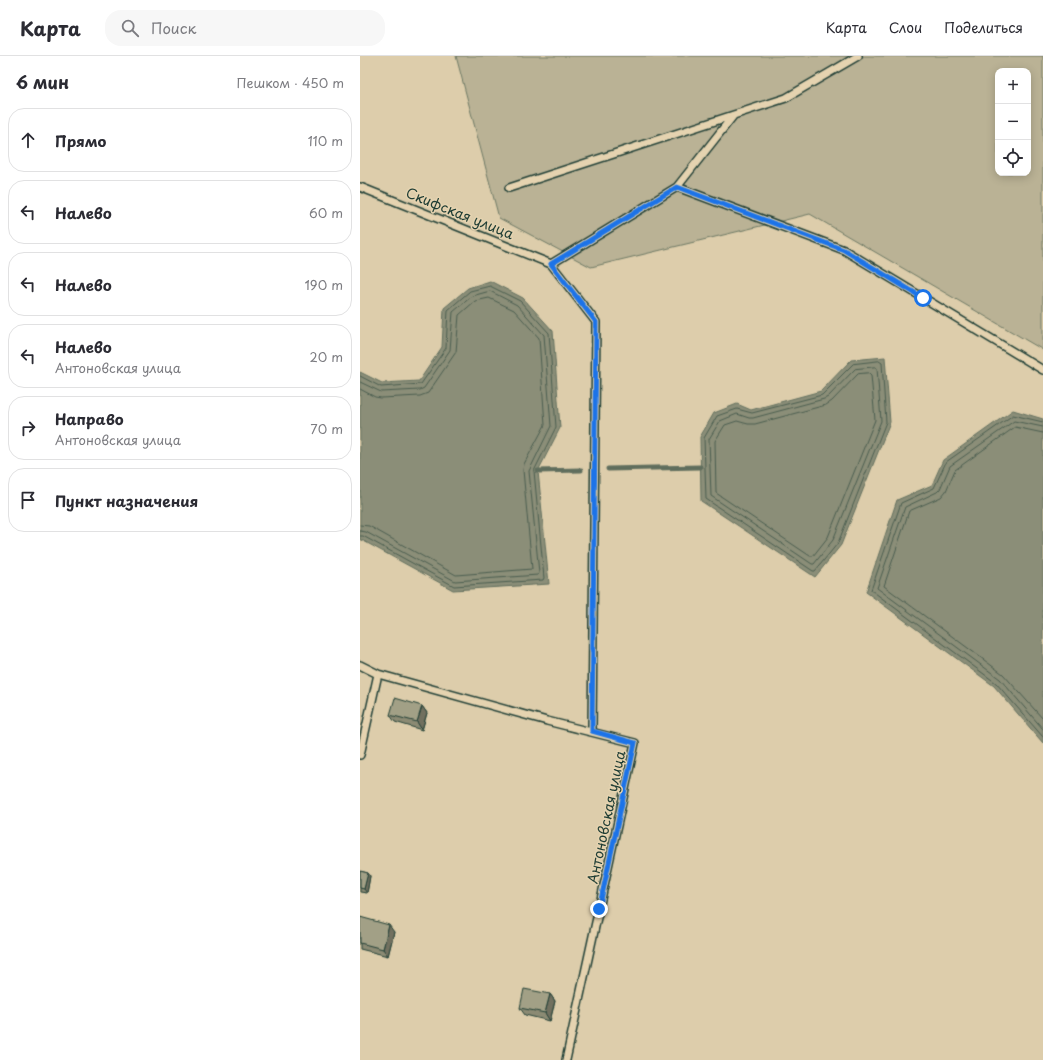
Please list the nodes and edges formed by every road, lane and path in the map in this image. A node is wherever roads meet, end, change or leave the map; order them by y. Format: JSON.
{"nodes":[{"id":1,"x":858,"y":56,"type":"edge"},
{"id":2,"x":733,"y":116,"type":"junction"},
{"id":3,"x":360,"y":187,"type":"edge"},
{"id":4,"x":677,"y":187,"type":"junction"},
{"id":5,"x":509,"y":188,"type":"dead end"},
{"id":6,"x":551,"y":264,"type":"junction"},
{"id":7,"x":1043,"y":370,"type":"edge"},
{"id":8,"x":360,"y":665,"type":"edge"},
{"id":9,"x":378,"y":674,"type":"junction"},
{"id":10,"x":592,"y":731,"type":"junction"},
{"id":11,"x":360,"y":755,"type":"edge"},
{"id":12,"x":566,"y":1060,"type":"edge"}],
"edges":[{"from":1,"to":2,"type":"lane"},
{"from":2,"to":4,"type":"lane"},
{"from":2,"to":5,"type":"lane"},
{"from":3,"to":6,"type":"lane","name":"Скифская улица"},
{"from":4,"to":6,"type":"lane"},
{"from":4,"to":7,"type":"lane"},
{"from":6,"to":10,"type":"lane"},
{"from":8,"to":9,"type":"lane","name":"Антоновская улица"},
{"from":9,"to":10,"type":"lane","name":"Антоновская улица"},
{"from":9,"to":11,"type":"lane"},
{"from":10,"to":12,"type":"lane","name":"Антоновская улица"}]}
